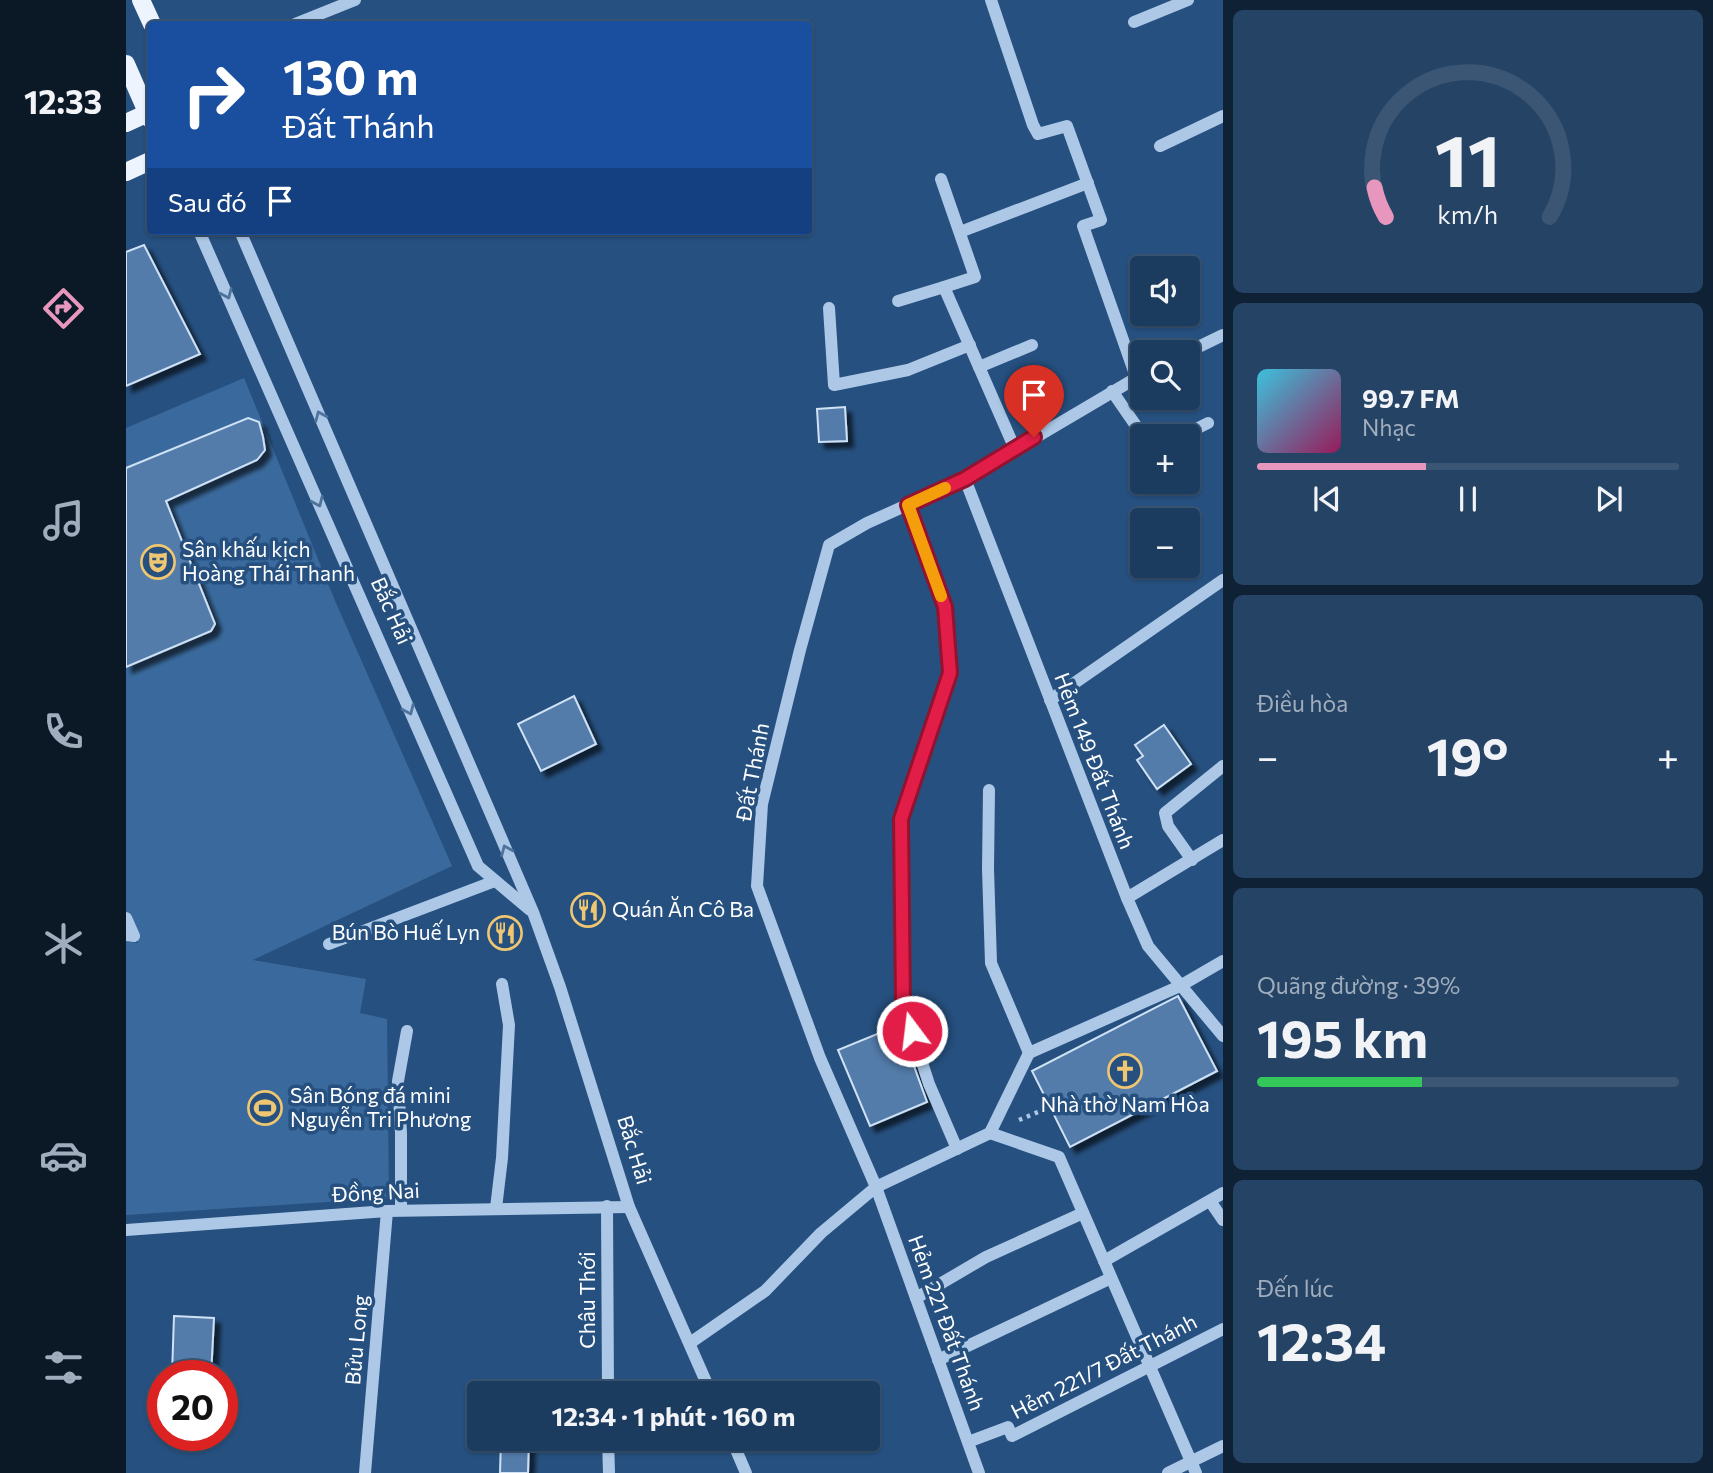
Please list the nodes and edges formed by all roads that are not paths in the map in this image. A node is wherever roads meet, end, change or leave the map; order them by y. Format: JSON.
{"nodes":[{"id":1,"x":141,"y":0,"type":"edge"},
{"id":2,"x":355,"y":0,"type":"edge"},
{"id":3,"x":991,"y":0,"type":"edge"},
{"id":4,"x":1188,"y":0,"type":"edge"},
{"id":5,"x":151,"y":21,"type":"edge"},
{"id":6,"x":302,"y":21,"type":"edge"},
{"id":7,"x":1135,"y":22,"type":"dead end"},
{"id":8,"x":126,"y":64,"type":"edge"},
{"id":9,"x":147,"y":109,"type":"edge"},
{"id":10,"x":147,"y":116,"type":"edge"},
{"id":11,"x":1223,"y":116,"type":"edge"},
{"id":12,"x":126,"y":123,"type":"edge"},
{"id":13,"x":1160,"y":146,"type":"dead end"},
{"id":14,"x":147,"y":162,"type":"edge"},
{"id":15,"x":126,"y":172,"type":"edge"},
{"id":16,"x":941,"y":179,"type":"dead end"},
{"id":17,"x":1088,"y":183,"type":"junction"},
{"id":18,"x":960,"y":232,"type":"junction"},
{"id":19,"x":202,"y":235,"type":"edge"},
{"id":20,"x":242,"y":235,"type":"edge"},
{"id":21,"x":944,"y":287,"type":"junction"},
{"id":22,"x":898,"y":301,"type":"dead end"},
{"id":23,"x":829,"y":307,"type":"dead end"},
{"id":24,"x":1223,"y":335,"type":"edge"},
{"id":25,"x":970,"y":345,"type":"junction"},
{"id":26,"x":1032,"y":345,"type":"dead end"},
{"id":27,"x":1200,"y":346,"type":"edge"},
{"id":28,"x":1130,"y":351,"type":"edge"},
{"id":29,"x":979,"y":368,"type":"junction"},
{"id":30,"x":1130,"y":380,"type":"edge"},
{"id":31,"x":1112,"y":391,"type":"junction"},
{"id":32,"x":1208,"y":423,"type":"dead end"},
{"id":33,"x":1135,"y":424,"type":"edge"},
{"id":34,"x":1200,"y":427,"type":"edge"},
{"id":35,"x":1015,"y":449,"type":"junction"},
{"id":36,"x":965,"y":479,"type":"junction"},
{"id":37,"x":908,"y":505,"type":"junction"},
{"id":38,"x":1223,"y":580,"type":"edge"},
{"id":39,"x":1050,"y":699,"type":"junction"},
{"id":40,"x":1223,"y":766,"type":"edge"},
{"id":41,"x":989,"y":790,"type":"dead end"},
{"id":42,"x":1223,"y":840,"type":"edge"},
{"id":43,"x":1192,"y":860,"type":"junction"},
{"id":44,"x":495,"y":881,"type":"junction"},
{"id":45,"x":1127,"y":898,"type":"junction"},
{"id":46,"x":533,"y":912,"type":"junction"},
{"id":47,"x":126,"y":918,"type":"edge"},
{"id":48,"x":126,"y":935,"type":"edge"},
{"id":49,"x":329,"y":944,"type":"dead end"},
{"id":50,"x":1223,"y":961,"type":"edge"},
{"id":51,"x":502,"y":984,"type":"dead end"},
{"id":52,"x":1180,"y":986,"type":"junction"},
{"id":53,"x":407,"y":1031,"type":"dead end"},
{"id":54,"x":1223,"y":1036,"type":"edge"},
{"id":55,"x":1029,"y":1053,"type":"junction"},
{"id":56,"x":989,"y":1133,"type":"junction"},
{"id":57,"x":957,"y":1149,"type":"junction"},
{"id":58,"x":877,"y":1187,"type":"junction"},
{"id":59,"x":1223,"y":1193,"type":"edge"},
{"id":60,"x":1210,"y":1200,"type":"junction"},
{"id":61,"x":607,"y":1206,"type":"junction"},
{"id":62,"x":629,"y":1207,"type":"junction"},
{"id":63,"x":496,"y":1208,"type":"junction"},
{"id":64,"x":401,"y":1210,"type":"junction"},
{"id":65,"x":387,"y":1211,"type":"junction"},
{"id":66,"x":1083,"y":1213,"type":"junction"},
{"id":67,"x":1223,"y":1220,"type":"edge"},
{"id":68,"x":126,"y":1230,"type":"edge"},
{"id":69,"x":1104,"y":1261,"type":"junction"},
{"id":70,"x":1111,"y":1278,"type":"junction"},
{"id":71,"x":916,"y":1298,"type":"junction"},
{"id":72,"x":1223,"y":1329,"type":"edge"},
{"id":73,"x":690,"y":1343,"type":"junction"},
{"id":74,"x":939,"y":1360,"type":"junction"},
{"id":75,"x":1150,"y":1367,"type":"junction"},
{"id":76,"x":608,"y":1381,"type":"edge"},
{"id":77,"x":706,"y":1381,"type":"edge"},
{"id":78,"x":968,"y":1441,"type":"junction"},
{"id":79,"x":1223,"y":1446,"type":"edge"},
{"id":80,"x":608,"y":1451,"type":"edge"},
{"id":81,"x":737,"y":1451,"type":"edge"},
{"id":82,"x":1193,"y":1467,"type":"edge"},
{"id":83,"x":365,"y":1473,"type":"edge"},
{"id":84,"x":608,"y":1473,"type":"edge"},
{"id":85,"x":746,"y":1473,"type":"edge"},
{"id":86,"x":979,"y":1473,"type":"edge"},
{"id":87,"x":1168,"y":1473,"type":"edge"}],
"edges":[{"from":1,"to":5,"type":"main road"},
{"from":2,"to":6,"type":"street"},
{"from":3,"to":17,"type":"street"},
{"from":4,"to":7,"type":"street"},
{"from":8,"to":9,"type":"main road"},
{"from":10,"to":12,"type":"main road"},
{"from":11,"to":13,"type":"street"},
{"from":14,"to":15,"type":"main road"},
{"from":16,"to":18,"type":"street"},
{"from":17,"to":18,"type":"street"},
{"from":17,"to":28,"type":"street"},
{"from":18,"to":21,"type":"street"},
{"from":19,"to":44,"type":"street","name":"Bắc Hải","one_way":true},
{"from":46,"to":20,"type":"street","name":"Bắc Hải","one_way":true},
{"from":21,"to":22,"type":"street"},
{"from":21,"to":25,"type":"street"},
{"from":23,"to":25,"type":"street"},
{"from":24,"to":27,"type":"street"},
{"from":25,"to":29,"type":"street"},
{"from":26,"to":29,"type":"street"},
{"from":29,"to":35,"type":"street"},
{"from":30,"to":31,"type":"street","name":"Đất Thánh"},
{"from":31,"to":33,"type":"street"},
{"from":31,"to":35,"type":"street","name":"Đất Thánh"},
{"from":32,"to":34,"type":"street"},
{"from":35,"to":36,"type":"street","name":"Đất Thánh"},
{"from":36,"to":37,"type":"street","name":"Đất Thánh"},
{"from":36,"to":39,"type":"street","name":"Hẻm 149 Đất Thánh"},
{"from":37,"to":57,"type":"street"},
{"from":37,"to":58,"type":"street","name":"Đất Thánh"},
{"from":38,"to":39,"type":"street"},
{"from":39,"to":45,"type":"street","name":"Hẻm 149 Đất Thánh"},
{"from":40,"to":43,"type":"street"},
{"from":41,"to":55,"type":"street"},
{"from":42,"to":43,"type":"street"},
{"from":43,"to":45,"type":"street"},
{"from":44,"to":46,"type":"street","name":"Bắc Hải"},
{"from":44,"to":49,"type":"street"},
{"from":45,"to":52,"type":"street","name":"Hẻm 149 Đất Thánh"},
{"from":46,"to":62,"type":"street","name":"Bắc Hải"},
{"from":47,"to":48,"type":"street"},
{"from":50,"to":52,"type":"street"},
{"from":51,"to":63,"type":"street"},
{"from":52,"to":54,"type":"street","name":"Hẻm 149 Đất Thánh"},
{"from":52,"to":55,"type":"street"},
{"from":53,"to":64,"type":"street"},
{"from":55,"to":56,"type":"street"},
{"from":56,"to":57,"type":"street"},
{"from":56,"to":66,"type":"street"},
{"from":57,"to":58,"type":"street"},
{"from":58,"to":71,"type":"street","name":"Hẻm 221 Đất Thánh"},
{"from":58,"to":73,"type":"street"},
{"from":59,"to":60,"type":"street"},
{"from":60,"to":67,"type":"street"},
{"from":60,"to":69,"type":"street"},
{"from":61,"to":62,"type":"street","name":"Đồng Nai"},
{"from":61,"to":63,"type":"street","name":"Đồng Nai"},
{"from":61,"to":76,"type":"street","name":"Châu Thới"},
{"from":62,"to":73,"type":"street","name":"Bắc Hải"},
{"from":63,"to":64,"type":"street","name":"Đồng Nai"},
{"from":64,"to":65,"type":"street","name":"Đồng Nai"},
{"from":65,"to":68,"type":"street","name":"Đồng Nai"},
{"from":65,"to":83,"type":"street","name":"Bửu Long"},
{"from":66,"to":69,"type":"street"},
{"from":66,"to":71,"type":"street"},
{"from":69,"to":70,"type":"street"},
{"from":70,"to":74,"type":"street"},
{"from":70,"to":75,"type":"street"},
{"from":71,"to":74,"type":"street","name":"Hẻm 221 Đất Thánh"},
{"from":72,"to":75,"type":"street","name":"Hẻm 221/7 Đất Thánh"},
{"from":73,"to":77,"type":"street","name":"Bắc Hải"},
{"from":74,"to":78,"type":"street","name":"Hẻm 221 Đất Thánh"},
{"from":75,"to":78,"type":"street","name":"Hẻm 221/7 Đất Thánh"},
{"from":75,"to":82,"type":"street"},
{"from":78,"to":86,"type":"street","name":"Hẻm 221 Đất Thánh"},
{"from":79,"to":82,"type":"street"},
{"from":80,"to":84,"type":"street"},
{"from":81,"to":85,"type":"street"},
{"from":82,"to":87,"type":"street"}]}
